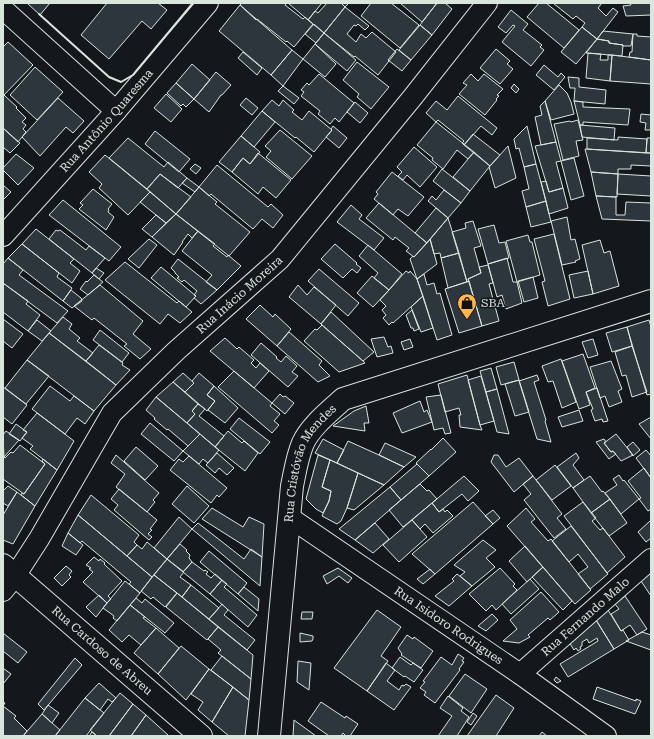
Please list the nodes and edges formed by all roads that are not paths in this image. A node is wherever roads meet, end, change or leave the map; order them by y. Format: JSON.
{"nodes":[{"id":1,"x":208,"y":3,"type":"edge"},
{"id":2,"x":488,"y":3,"type":"edge"},
{"id":3,"x":3,"y":9,"type":"edge"},
{"id":4,"x":116,"y":111,"type":"junction"},
{"id":5,"x":3,"y":236,"type":"edge"},
{"id":6,"x":651,"y":301,"type":"edge"},
{"id":7,"x":289,"y":517,"type":"junction"},
{"id":8,"x":651,"y":559,"type":"edge"},
{"id":9,"x":7,"y":577,"type":"edge"},
{"id":10,"x":520,"y":674,"type":"junction"},
{"id":11,"x":201,"y":736,"type":"edge"},
{"id":12,"x":269,"y":736,"type":"edge"},
{"id":13,"x":606,"y":736,"type":"edge"}],
"edges":[{"from":1,"to":4,"type":"street","name":"Rua Antônio Quaresma"},
{"from":2,"to":9,"type":"street","name":"Rua Inácio Moreira"},
{"from":3,"to":4,"type":"street"},
{"from":4,"to":5,"type":"street","name":"Rua Antônio Quaresma"},
{"from":6,"to":7,"type":"street","name":"Rua Cristóvão Mendes"},
{"from":7,"to":10,"type":"street","name":"Rua Isidoro Rodrigues"},
{"from":7,"to":12,"type":"street","name":"Rua Cristóvão Mendes"},
{"from":8,"to":10,"type":"street","name":"Rua Fernando Malo"},
{"from":9,"to":11,"type":"street","name":"Rua Cardoso de Abreu"},
{"from":10,"to":13,"type":"street","name":"Rua Isidoro Rodrigues"}]}
